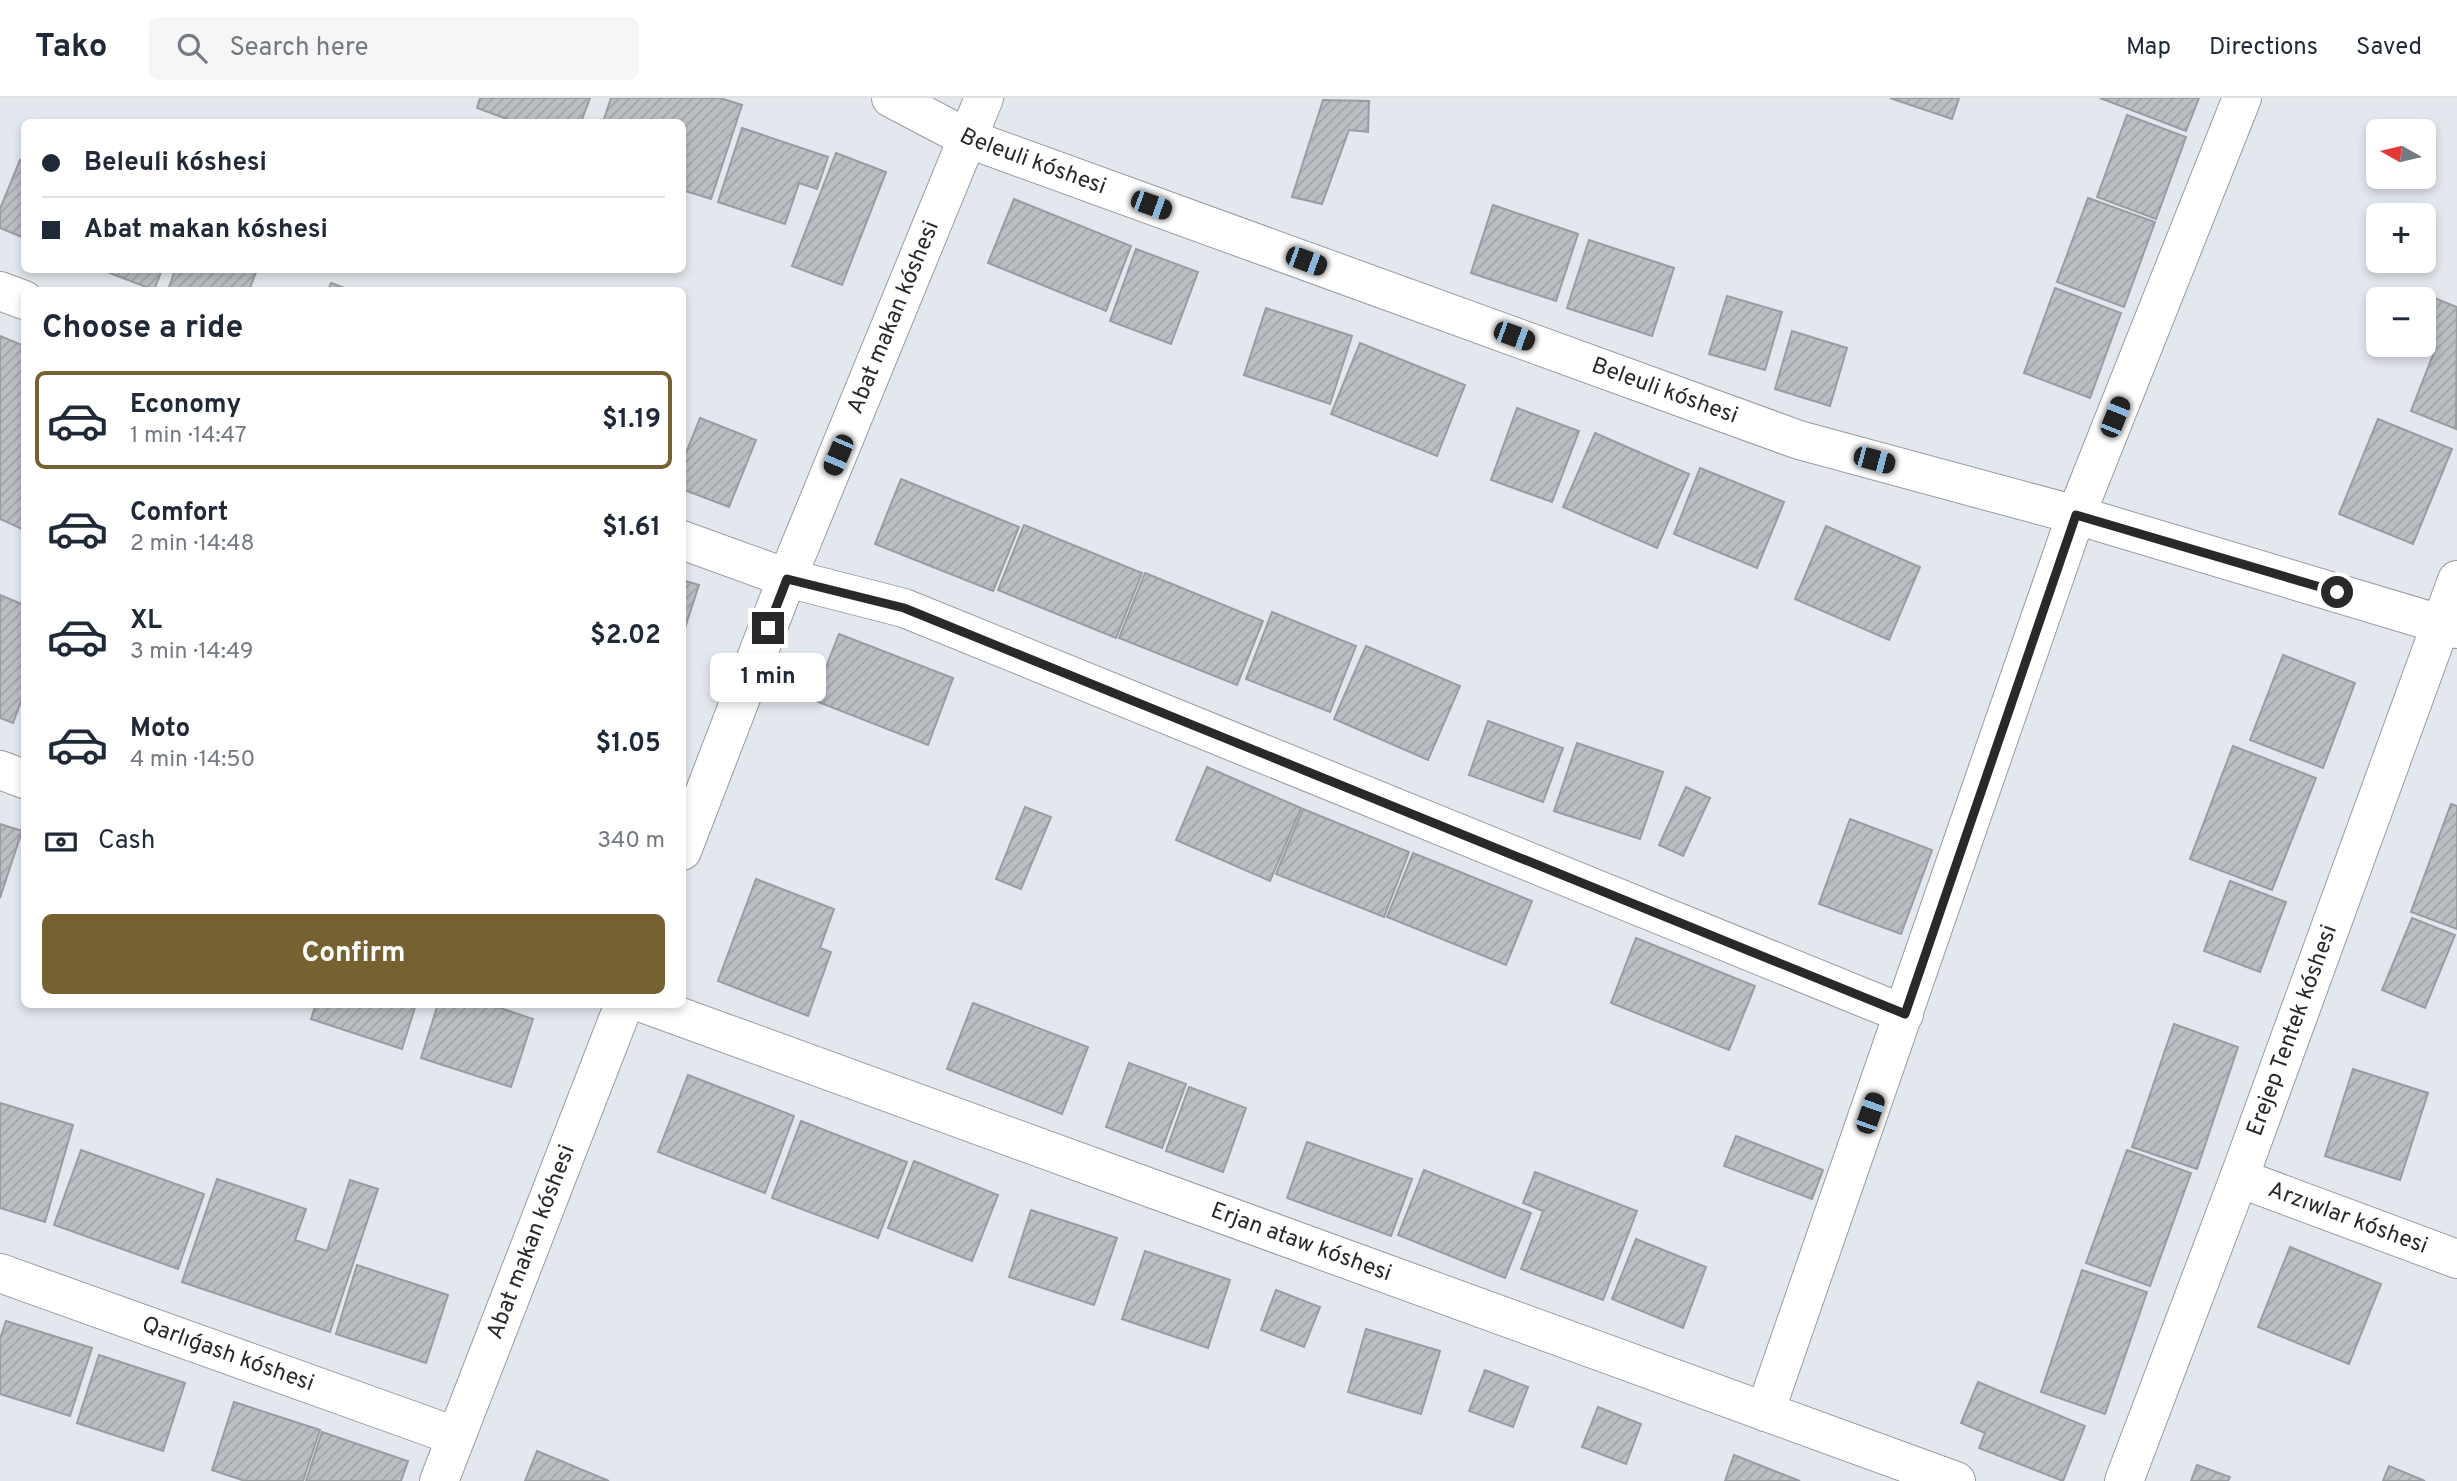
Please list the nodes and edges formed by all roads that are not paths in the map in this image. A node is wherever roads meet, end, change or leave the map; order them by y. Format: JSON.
{"nodes":[{"id":1,"x":891,"y":98,"type":"edge"},
{"id":2,"x":984,"y":98,"type":"edge"},
{"id":3,"x":2242,"y":98,"type":"edge"},
{"id":4,"x":969,"y":139,"type":"junction"},
{"id":5,"x":0,"y":291,"type":"edge"},
{"id":6,"x":21,"y":299,"type":"edge"},
{"id":7,"x":2076,"y":515,"type":"junction"},
{"id":8,"x":686,"y":541,"type":"edge"},
{"id":9,"x":787,"y":579,"type":"junction"},
{"id":10,"x":2457,"y":580,"type":"edge"},
{"id":11,"x":2449,"y":626,"type":"edge"},
{"id":12,"x":0,"y":770,"type":"edge"},
{"id":13,"x":21,"y":778,"type":"edge"},
{"id":14,"x":686,"y":841,"type":"edge"},
{"id":15,"x":622,"y":1008,"type":"edge"},
{"id":16,"x":656,"y":1008,"type":"edge"},
{"id":17,"x":1905,"y":1014,"type":"junction"},
{"id":18,"x":2239,"y":1178,"type":"junction"},
{"id":19,"x":2457,"y":1259,"type":"edge"},
{"id":20,"x":0,"y":1273,"type":"edge"},
{"id":21,"x":1765,"y":1412,"type":"junction"},
{"id":22,"x":455,"y":1436,"type":"junction"},
{"id":23,"x":439,"y":1481,"type":"edge"},
{"id":24,"x":1956,"y":1481,"type":"edge"},
{"id":25,"x":2124,"y":1481,"type":"edge"}],
"edges":[{"from":1,"to":4,"type":"street","name":"Beleuli kóshesi"},
{"from":2,"to":4,"type":"street","name":"Abat makan kóshesi"},
{"from":3,"to":7,"type":"street"},
{"from":4,"to":7,"type":"street","name":"Beleuli kóshesi"},
{"from":4,"to":9,"type":"street","name":"Abat makan kóshesi"},
{"from":5,"to":6,"type":"street"},
{"from":7,"to":11,"type":"street","name":"Beleuli kóshesi"},
{"from":7,"to":17,"type":"street"},
{"from":8,"to":9,"type":"street"},
{"from":9,"to":14,"type":"street","name":"Abat makan kóshesi"},
{"from":9,"to":17,"type":"street"},
{"from":10,"to":11,"type":"street","name":"Erejep Tentek kóshesi"},
{"from":11,"to":18,"type":"street","name":"Erejep Tentek kóshesi"},
{"from":12,"to":13,"type":"street"},
{"from":15,"to":22,"type":"street","name":"Abat makan kóshesi"},
{"from":16,"to":21,"type":"street","name":"Erjan ataw kóshesi"},
{"from":17,"to":21,"type":"street"},
{"from":18,"to":19,"type":"street","name":"Arzıwlar kóshesi"},
{"from":18,"to":25,"type":"street","name":"Erejep Tentek kóshesi"},
{"from":20,"to":22,"type":"street","name":"Qarlıǵash kóshesi"},
{"from":21,"to":24,"type":"street","name":"Erjan ataw kóshesi"},
{"from":22,"to":23,"type":"street","name":"Abat makan kóshesi"}]}
